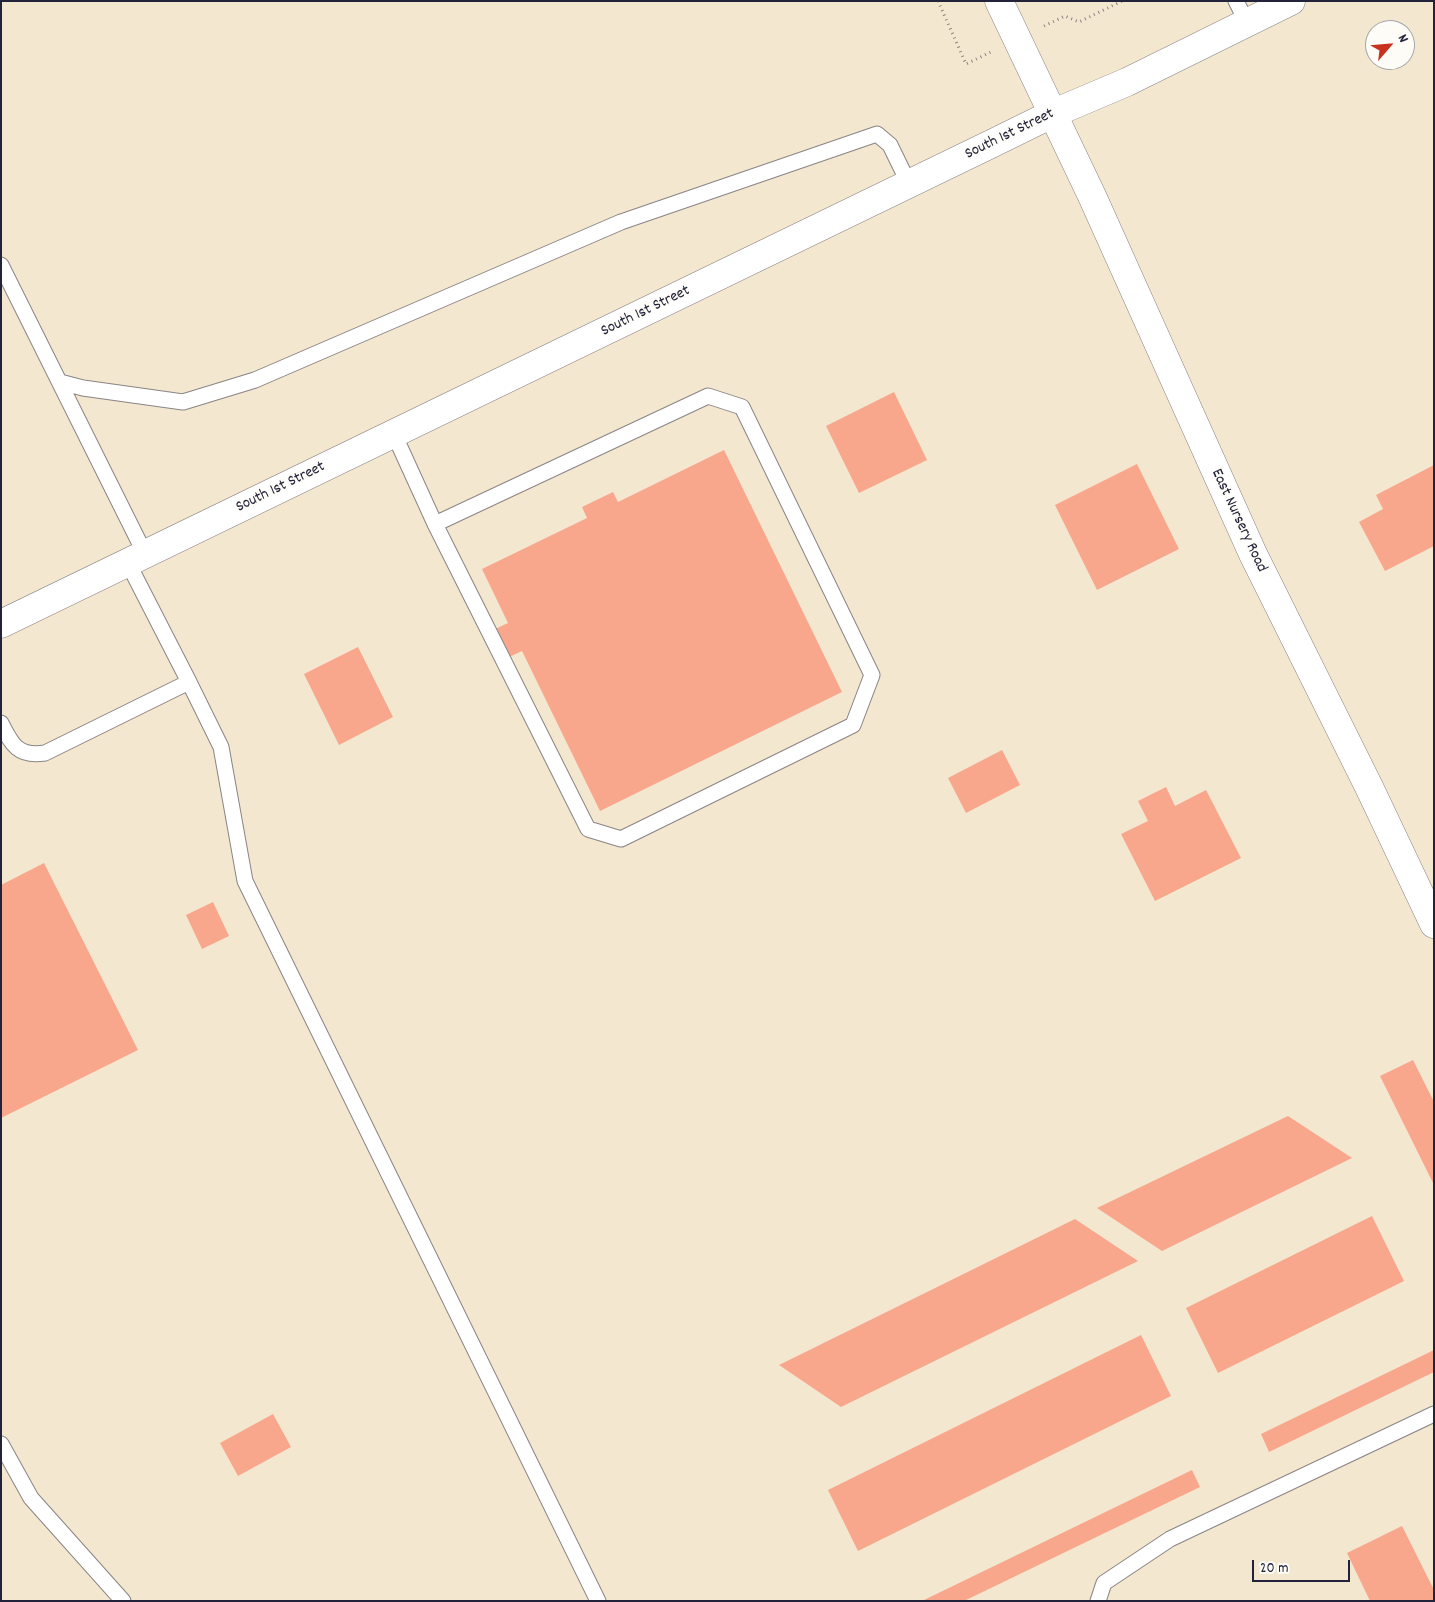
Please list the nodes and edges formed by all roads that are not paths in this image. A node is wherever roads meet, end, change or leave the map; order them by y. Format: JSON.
{"nodes":[{"id":1,"x":1000,"y":1,"type":"edge"},
{"id":2,"x":1291,"y":1,"type":"edge"},
{"id":3,"x":1242,"y":12,"type":"edge"},
{"id":4,"x":1054,"y":114,"type":"junction"},
{"id":5,"x":909,"y":184,"type":"junction"},
{"id":6,"x":1,"y":265,"type":"edge"},
{"id":7,"x":60,"y":382,"type":"junction"},
{"id":8,"x":394,"y":434,"type":"junction"},
{"id":9,"x":435,"y":524,"type":"junction"},
{"id":10,"x":137,"y":559,"type":"junction"},
{"id":11,"x":1,"y":624,"type":"edge"},
{"id":12,"x":190,"y":682,"type":"junction"},
{"id":13,"x":1,"y":723,"type":"edge"},
{"id":14,"x":1434,"y":924,"type":"edge"},
{"id":15,"x":1434,"y":1414,"type":"edge"},
{"id":16,"x":1,"y":1444,"type":"edge"},
{"id":17,"x":123,"y":1601,"type":"edge"},
{"id":18,"x":598,"y":1601,"type":"edge"},
{"id":19,"x":1098,"y":1601,"type":"edge"}],
"edges":[{"from":1,"to":4,"type":"main road","name":"East Nursery Road"},
{"from":2,"to":3,"type":"main road","name":"South 1st Street"},
{"from":3,"to":4,"type":"main road","name":"South 1st Street"},
{"from":4,"to":5,"type":"main road","name":"South 1st Street"},
{"from":4,"to":14,"type":"main road","name":"East Nursery Road"},
{"from":5,"to":7,"type":"lane"},
{"from":5,"to":8,"type":"main road","name":"South 1st Street"},
{"from":6,"to":7,"type":"lane"},
{"from":7,"to":10,"type":"lane"},
{"from":8,"to":9,"type":"lane"},
{"from":8,"to":10,"type":"main road","name":"South 1st Street"},
{"from":9,"to":9,"type":"lane"},
{"from":10,"to":11,"type":"main road","name":"South 1st Street"},
{"from":10,"to":12,"type":"lane"},
{"from":12,"to":13,"type":"lane"},
{"from":12,"to":18,"type":"lane"},
{"from":15,"to":19,"type":"lane"},
{"from":16,"to":17,"type":"lane"}]}
